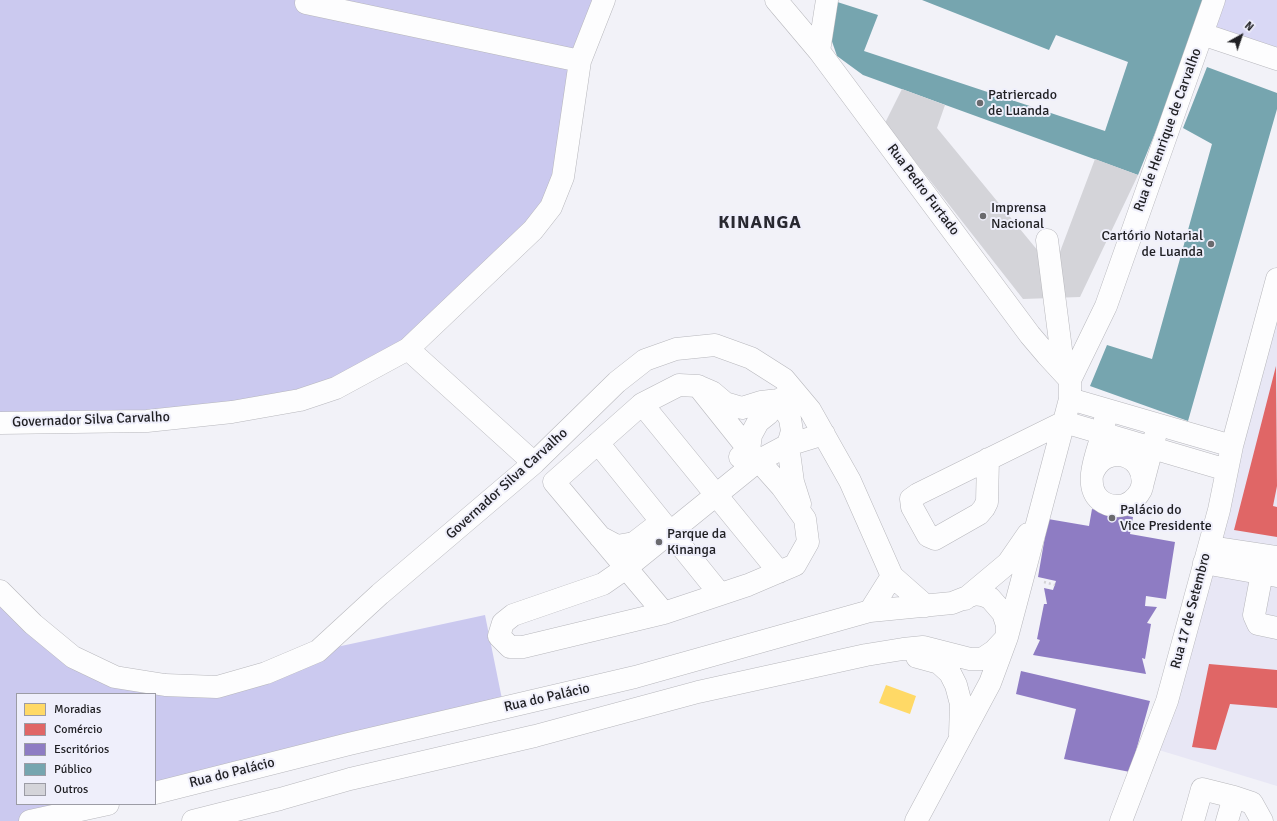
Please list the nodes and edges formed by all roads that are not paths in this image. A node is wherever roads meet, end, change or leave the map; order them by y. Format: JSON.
{"nodes":[{"id":1,"x":604,"y":0,"type":"edge"},
{"id":2,"x":776,"y":0,"type":"edge"},
{"id":3,"x":827,"y":0,"type":"edge"},
{"id":4,"x":1214,"y":0,"type":"edge"},
{"id":5,"x":306,"y":3,"type":"dead end"},
{"id":6,"x":1202,"y":34,"type":"junction"},
{"id":7,"x":820,"y":51,"type":"junction"},
{"id":8,"x":1277,"y":59,"type":"edge"},
{"id":9,"x":580,"y":61,"type":"junction"},
{"id":10,"x":1047,"y":240,"type":"dead end"},
{"id":11,"x":1277,"y":279,"type":"edge"},
{"id":12,"x":408,"y":349,"type":"junction"},
{"id":13,"x":1068,"y":384,"type":"junction"},
{"id":14,"x":698,"y":386,"type":"junction"},
{"id":15,"x":786,"y":396,"type":"junction"},
{"id":16,"x":642,"y":404,"type":"junction"},
{"id":17,"x":1107,"y":410,"type":"junction"},
{"id":18,"x":1064,"y":422,"type":"junction"},
{"id":19,"x":0,"y":423,"type":"edge"},
{"id":20,"x":1158,"y":425,"type":"junction"},
{"id":21,"x":1103,"y":433,"type":"junction"},
{"id":22,"x":824,"y":434,"type":"junction"},
{"id":23,"x":598,"y":443,"type":"junction"},
{"id":24,"x":788,"y":445,"type":"junction"},
{"id":25,"x":1232,"y":446,"type":"junction"},
{"id":26,"x":1153,"y":447,"type":"junction"},
{"id":27,"x":754,"y":455,"type":"junction"},
{"id":28,"x":988,"y":459,"type":"dead end"},
{"id":29,"x":534,"y":463,"type":"junction"},
{"id":30,"x":1227,"y":470,"type":"junction"},
{"id":31,"x":1092,"y":476,"type":"junction"},
{"id":32,"x":712,"y":489,"type":"junction"},
{"id":33,"x":1141,"y":490,"type":"junction"},
{"id":34,"x":1038,"y":518,"type":"junction"},
{"id":35,"x":805,"y":519,"type":"junction"},
{"id":36,"x":666,"y":527,"type":"junction"},
{"id":37,"x":600,"y":537,"type":"junction"},
{"id":38,"x":1207,"y":555,"type":"junction"},
{"id":39,"x":1277,"y":556,"type":"edge"},
{"id":40,"x":626,"y":568,"type":"junction"},
{"id":41,"x":779,"y":572,"type":"junction"},
{"id":42,"x":1269,"y":574,"type":"edge"},
{"id":43,"x":892,"y":576,"type":"junction"},
{"id":44,"x":0,"y":591,"type":"edge"},
{"id":45,"x":720,"y":594,"type":"junction"},
{"id":46,"x":965,"y":599,"type":"junction"},
{"id":47,"x":932,"y":606,"type":"junction"},
{"id":48,"x":870,"y":611,"type":"junction"},
{"id":49,"x":664,"y":613,"type":"junction"},
{"id":50,"x":1277,"y":628,"type":"edge"},
{"id":51,"x":1007,"y":638,"type":"junction"},
{"id":52,"x":866,"y":655,"type":"junction"},
{"id":53,"x":693,"y":661,"type":"junction"},
{"id":54,"x":698,"y":692,"type":"junction"},
{"id":55,"x":961,"y":739,"type":"junction"},
{"id":56,"x":156,"y":792,"type":"edge"},
{"id":57,"x":1234,"y":797,"type":"junction"},
{"id":58,"x":103,"y":805,"type":"edge"},
{"id":59,"x":30,"y":821,"type":"edge"},
{"id":60,"x":192,"y":821,"type":"edge"},
{"id":61,"x":916,"y":821,"type":"edge"},
{"id":62,"x":1121,"y":821,"type":"edge"},
{"id":63,"x":1193,"y":821,"type":"edge"},
{"id":64,"x":1227,"y":821,"type":"edge"},
{"id":65,"x":1262,"y":821,"type":"edge"}],
"edges":[{"from":1,"to":9,"type":"street","name":"Governador Silva Carvalho"},
{"from":2,"to":7,"type":"street","name":"Rua Pedro Furtado"},
{"from":3,"to":7,"type":"street"},
{"from":4,"to":6,"type":"street","name":"Rua de Henrique de Carvalho"},
{"from":5,"to":9,"type":"street"},
{"from":6,"to":8,"type":"street","name":"Rua de Henrique de Carvalho"},
{"from":6,"to":13,"type":"street","name":"Rua de Henrique de Carvalho"},
{"from":7,"to":13,"type":"street","name":"Rua Pedro Furtado"},
{"from":9,"to":12,"type":"street","name":"Governador Silva Carvalho"},
{"from":10,"to":13,"type":"street"},
{"from":11,"to":25,"type":"street","name":"Rua 17 de Setembro"},
{"from":12,"to":19,"type":"street","name":"Governador Silva Carvalho"},
{"from":12,"to":29,"type":"street"},
{"from":13,"to":17,"type":"street"},
{"from":13,"to":18,"type":"street"},
{"from":14,"to":15,"type":"street"},
{"from":14,"to":16,"type":"street"},
{"from":14,"to":27,"type":"street"},
{"from":15,"to":22,"type":"street","name":"Governador Silva Carvalho"},
{"from":15,"to":24,"type":"street"},
{"from":15,"to":27,"type":"street"},
{"from":15,"to":29,"type":"street","name":"Governador Silva Carvalho"},
{"from":16,"to":23,"type":"street"},
{"from":16,"to":32,"type":"street"},
{"from":17,"to":20,"type":"street"},
{"from":17,"to":21,"type":"street"},
{"from":18,"to":21,"type":"street"},
{"from":18,"to":28,"type":"street"},
{"from":18,"to":34,"type":"street"},
{"from":20,"to":25,"type":"street"},
{"from":20,"to":26,"type":"street"},
{"from":21,"to":26,"type":"street"},
{"from":21,"to":31,"type":"street"},
{"from":22,"to":24,"type":"street"},
{"from":22,"to":43,"type":"street","name":"Governador Silva Carvalho"},
{"from":23,"to":36,"type":"street"},
{"from":23,"to":37,"type":"street"},
{"from":24,"to":27,"type":"street"},
{"from":24,"to":35,"type":"street"},
{"from":25,"to":30,"type":"street","name":"Rua 17 de Setembro"},
{"from":26,"to":30,"type":"street"},
{"from":26,"to":33,"type":"street"},
{"from":27,"to":32,"type":"street"},
{"from":27,"to":35,"type":"street"},
{"from":29,"to":44,"type":"street","name":"Governador Silva Carvalho"},
{"from":30,"to":38,"type":"street","name":"Rua 17 de Setembro"},
{"from":31,"to":33,"type":"street"},
{"from":31,"to":33,"type":"street"},
{"from":32,"to":36,"type":"street"},
{"from":32,"to":41,"type":"street"},
{"from":34,"to":46,"type":"street"},
{"from":34,"to":51,"type":"street"},
{"from":35,"to":41,"type":"street"},
{"from":36,"to":37,"type":"street"},
{"from":36,"to":40,"type":"street"},
{"from":36,"to":45,"type":"street"},
{"from":37,"to":40,"type":"street"},
{"from":38,"to":39,"type":"street"},
{"from":38,"to":42,"type":"street"},
{"from":38,"to":62,"type":"street","name":"Rua 17 de Setembro"},
{"from":40,"to":49,"type":"street"},
{"from":40,"to":49,"type":"street"},
{"from":41,"to":45,"type":"street"},
{"from":42,"to":50,"type":"street"},
{"from":43,"to":47,"type":"street","name":"Governador Silva Carvalho"},
{"from":43,"to":48,"type":"street"},
{"from":45,"to":49,"type":"street"},
{"from":46,"to":47,"type":"street","name":"Rua do Palácio"},
{"from":46,"to":51,"type":"street","name":"Rua do Palácio"},
{"from":47,"to":48,"type":"street","name":"Rua do Palácio"},
{"from":48,"to":53,"type":"street","name":"Rua do Palácio"},
{"from":51,"to":52,"type":"street"},
{"from":51,"to":55,"type":"street"},
{"from":52,"to":54,"type":"street"},
{"from":52,"to":55,"type":"street"},
{"from":53,"to":54,"type":"street"},
{"from":53,"to":56,"type":"street","name":"Rua do Palácio"},
{"from":54,"to":60,"type":"street"},
{"from":55,"to":61,"type":"street"},
{"from":57,"to":63,"type":"street"},
{"from":57,"to":64,"type":"street"},
{"from":57,"to":65,"type":"street"},
{"from":58,"to":59,"type":"street"}]}
